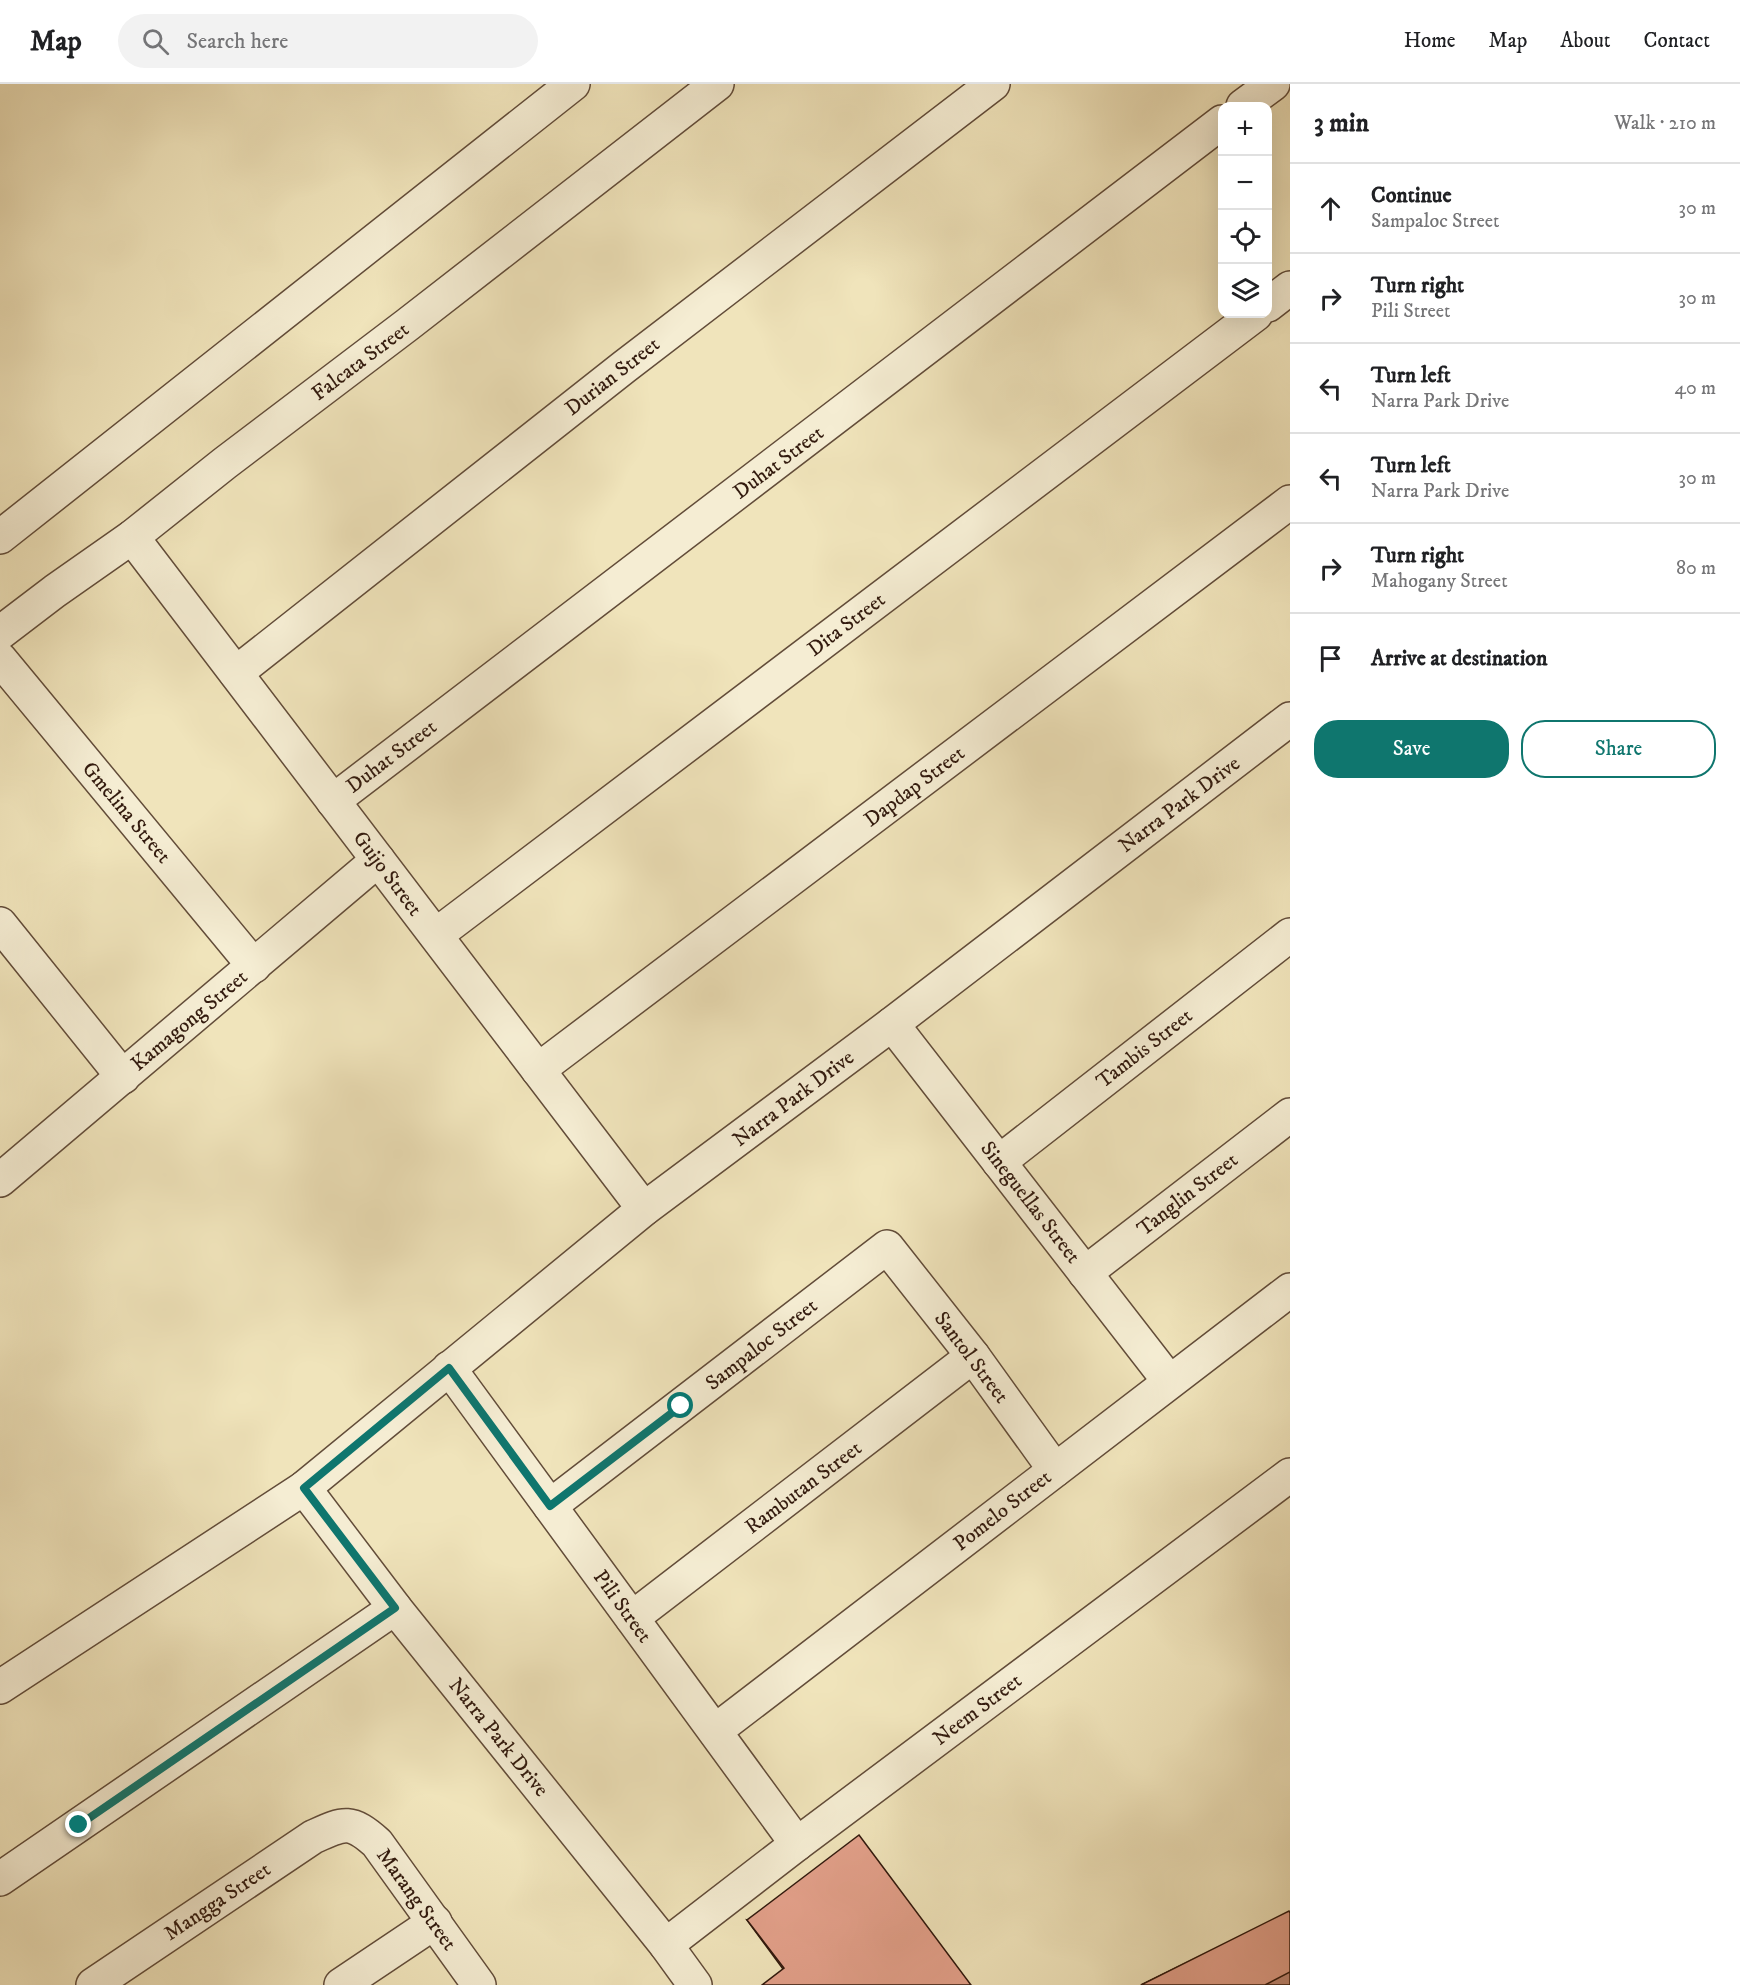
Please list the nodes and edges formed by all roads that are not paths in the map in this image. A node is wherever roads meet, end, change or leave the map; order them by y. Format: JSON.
{"nodes":[{"id":1,"x":573,"y":84,"type":"edge"},
{"id":2,"x":717,"y":84,"type":"edge"},
{"id":3,"x":993,"y":84,"type":"edge"},
{"id":4,"x":1273,"y":84,"type":"edge"},
{"id":5,"x":1248,"y":102,"type":"edge"},
{"id":6,"x":1218,"y":125,"type":"edge"},
{"id":7,"x":1290,"y":288,"type":"edge"},
{"id":8,"x":1272,"y":302,"type":"edge"},
{"id":9,"x":1251,"y":318,"type":"edge"},
{"id":10,"x":1290,"y":502,"type":"edge"},
{"id":11,"x":0,"y":537,"type":"edge"},
{"id":12,"x":132,"y":537,"type":"junction"},
{"id":13,"x":0,"y":633,"type":"edge"},
{"id":14,"x":0,"y":659,"type":"edge"},
{"id":15,"x":236,"y":673,"type":"junction"},
{"id":16,"x":1290,"y":719,"type":"edge"},
{"id":17,"x":333,"y":801,"type":"junction"},
{"id":18,"x":378,"y":860,"type":"junction"},
{"id":19,"x":0,"y":924,"type":"edge"},
{"id":20,"x":436,"y":935,"type":"junction"},
{"id":21,"x":1290,"y":935,"type":"edge"},
{"id":22,"x":254,"y":966,"type":"junction"},
{"id":23,"x":892,"y":1024,"type":"junction"},
{"id":24,"x":538,"y":1070,"type":"junction"},
{"id":25,"x":123,"y":1077,"type":"junction"},
{"id":26,"x":1290,"y":1115,"type":"edge"},
{"id":27,"x":999,"y":1162,"type":"junction"},
{"id":28,"x":0,"y":1180,"type":"edge"},
{"id":29,"x":644,"y":1209,"type":"junction"},
{"id":30,"x":887,"y":1247,"type":"joint"},
{"id":31,"x":1085,"y":1273,"type":"junction"},
{"id":32,"x":1290,"y":1290,"type":"edge"},
{"id":33,"x":973,"y":1356,"type":"junction"},
{"id":34,"x":449,"y":1368,"type":"junction"},
{"id":35,"x":1169,"y":1381,"type":"junction"},
{"id":36,"x":1055,"y":1470,"type":"junction"},
{"id":37,"x":1290,"y":1475,"type":"edge"},
{"id":38,"x":304,"y":1488,"type":"junction"},
{"id":39,"x":550,"y":1506,"type":"junction"},
{"id":40,"x":395,"y":1608,"type":"junction"},
{"id":41,"x":632,"y":1618,"type":"junction"},
{"id":42,"x":0,"y":1687,"type":"edge"},
{"id":43,"x":715,"y":1731,"type":"junction"},
{"id":44,"x":346,"y":1825,"type":"joint"},
{"id":45,"x":797,"y":1844,"type":"junction"},
{"id":46,"x":0,"y":1880,"type":"edge"},
{"id":47,"x":435,"y":1922,"type":"junction"},
{"id":48,"x":666,"y":1945,"type":"junction"},
{"id":49,"x":93,"y":1985,"type":"edge"},
{"id":50,"x":341,"y":1985,"type":"edge"},
{"id":51,"x":479,"y":1985,"type":"edge"},
{"id":52,"x":695,"y":1985,"type":"edge"}],
"edges":[{"from":1,"to":11,"type":"street"},
{"from":2,"to":12,"type":"street","name":"Falcata Street"},
{"from":3,"to":15,"type":"street","name":"Durian Street"},
{"from":4,"to":5,"type":"street"},
{"from":6,"to":17,"type":"street","name":"Duhat Street"},
{"from":7,"to":8,"type":"street"},
{"from":9,"to":20,"type":"street","name":"Dita Street"},
{"from":10,"to":24,"type":"street","name":"Dapdap Street"},
{"from":12,"to":13,"type":"street","name":"Falcata Street"},
{"from":12,"to":15,"type":"street","name":"Guijo Street"},
{"from":14,"to":22,"type":"street","name":"Gmelina Street"},
{"from":15,"to":17,"type":"street","name":"Guijo Street"},
{"from":16,"to":23,"type":"street","name":"Narra Park Drive"},
{"from":17,"to":18,"type":"street","name":"Guijo Street"},
{"from":18,"to":20,"type":"street","name":"Guijo Street"},
{"from":18,"to":22,"type":"street","name":"Kamagong Street"},
{"from":19,"to":25,"type":"street"},
{"from":20,"to":24,"type":"street","name":"Guijo Street"},
{"from":21,"to":27,"type":"street","name":"Tambis Street"},
{"from":22,"to":25,"type":"street","name":"Kamagong Street"},
{"from":23,"to":27,"type":"street","name":"Sineguellas Street"},
{"from":23,"to":29,"type":"street","name":"Narra Park Drive"},
{"from":24,"to":29,"type":"street","name":"Guijo Street"},
{"from":25,"to":28,"type":"street","name":"Kamagong Street"},
{"from":26,"to":31,"type":"street","name":"Tanglin Street"},
{"from":27,"to":31,"type":"street","name":"Sineguellas Street"},
{"from":29,"to":34,"type":"street","name":"Narra Park Drive"},
{"from":30,"to":33,"type":"street","name":"Santol Street"},
{"from":30,"to":39,"type":"street","name":"Sampaloc Street"},
{"from":31,"to":35,"type":"street","name":"Sineguellas Street"},
{"from":32,"to":35,"type":"street","name":"Pomelo Street"},
{"from":33,"to":36,"type":"street","name":"Santol Street"},
{"from":33,"to":41,"type":"street","name":"Rambutan Street"},
{"from":34,"to":38,"type":"street","name":"Narra Park Drive"},
{"from":34,"to":39,"type":"street","name":"Pili Street"},
{"from":35,"to":36,"type":"street","name":"Pomelo Street"},
{"from":36,"to":43,"type":"street","name":"Pomelo Street"},
{"from":37,"to":45,"type":"street","name":"Neem Street"},
{"from":38,"to":40,"type":"street","name":"Narra Park Drive"},
{"from":38,"to":42,"type":"street","name":"Narra Park Drive"},
{"from":39,"to":41,"type":"street","name":"Pili Street"},
{"from":40,"to":46,"type":"street"},
{"from":40,"to":48,"type":"street","name":"Narra Park Drive"},
{"from":41,"to":43,"type":"street","name":"Pili Street"},
{"from":43,"to":45,"type":"street","name":"Pili Street"},
{"from":44,"to":47,"type":"street","name":"Marang Street"},
{"from":44,"to":49,"type":"street","name":"Mangga Street"},
{"from":45,"to":48,"type":"street","name":"Neem Street"},
{"from":47,"to":50,"type":"street"},
{"from":47,"to":51,"type":"street","name":"Marang Street"},
{"from":48,"to":52,"type":"street","name":"Narra Park Drive"}]}
